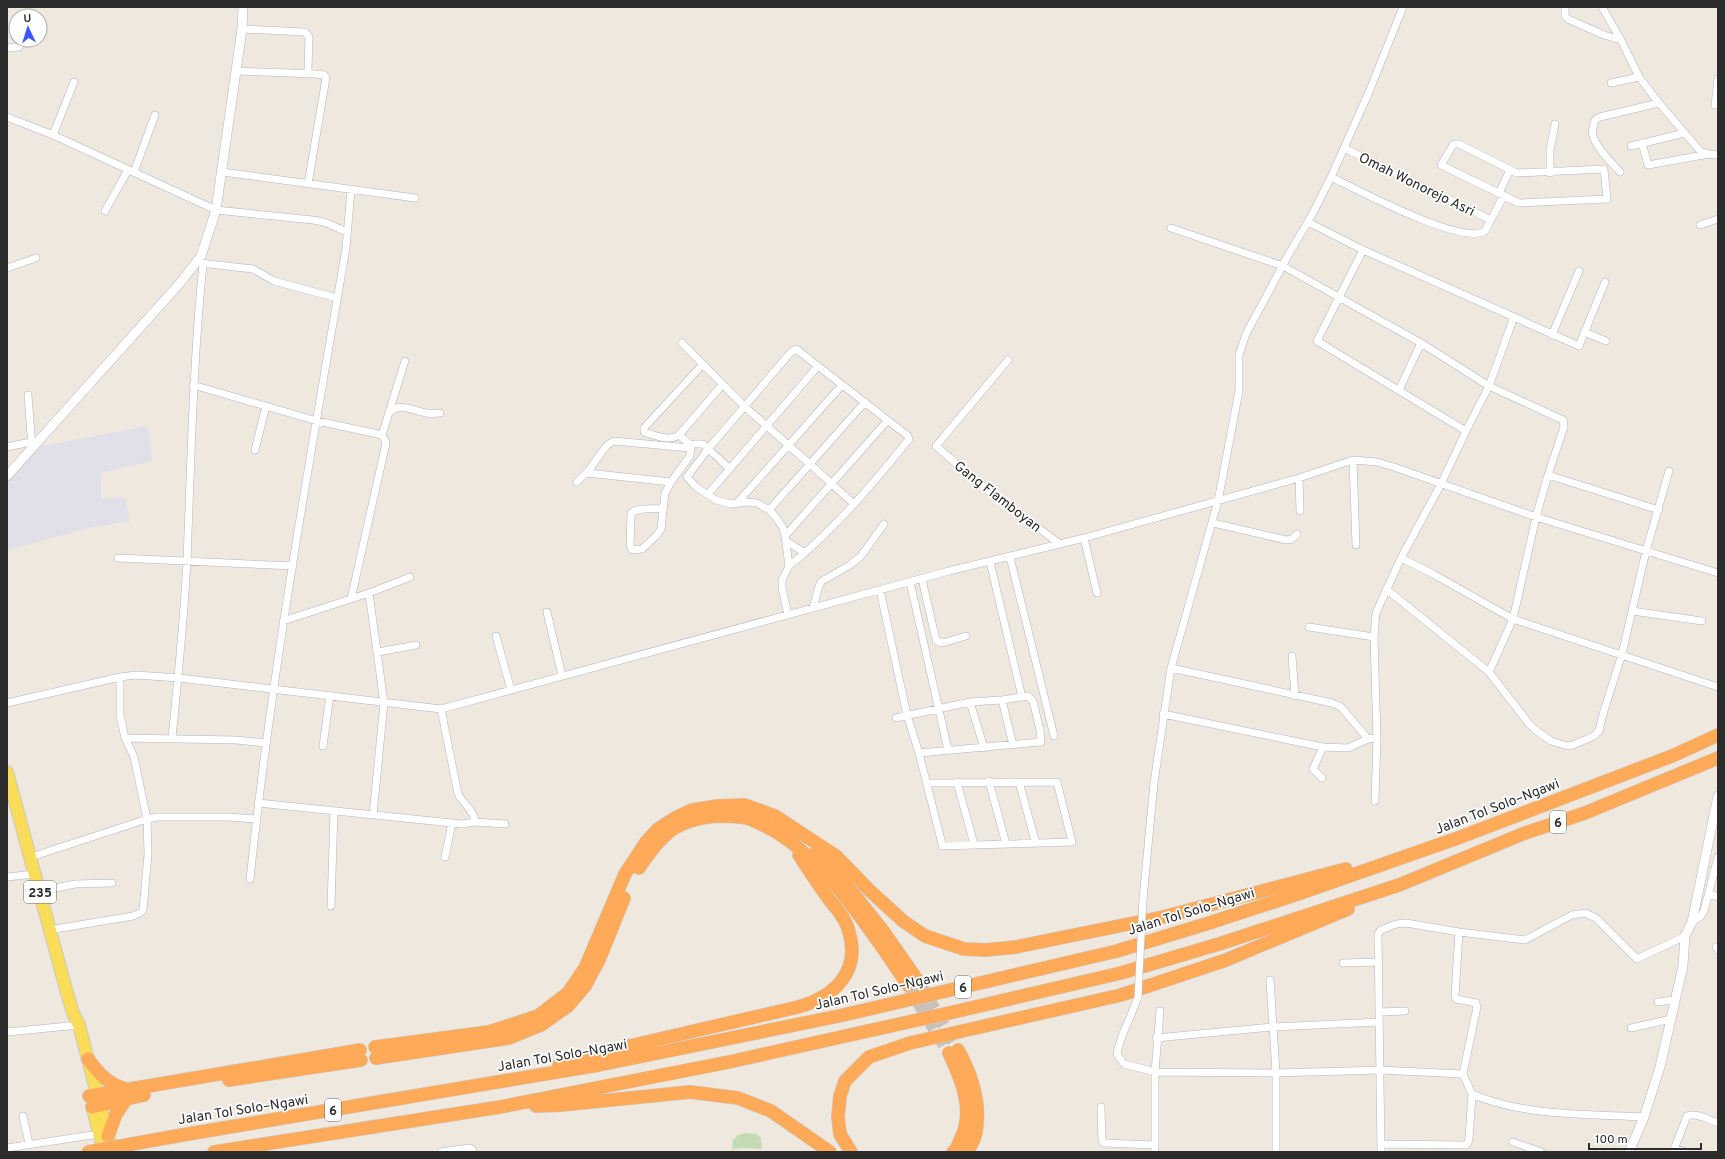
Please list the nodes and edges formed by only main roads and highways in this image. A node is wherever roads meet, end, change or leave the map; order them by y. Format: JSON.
{"nodes":[{"id":1,"x":1718,"y":735,"type":"edge"},
{"id":2,"x":1718,"y":758,"type":"edge"},
{"id":3,"x":8,"y":779,"type":"edge"},
{"id":4,"x":806,"y":837,"type":"junction"},
{"id":5,"x":789,"y":841,"type":"junction"},
{"id":6,"x":1432,"y":847,"type":"junction"},
{"id":7,"x":1399,"y":885,"type":"junction"},
{"id":8,"x":83,"y":1052,"type":"junction"},
{"id":9,"x":360,"y":1055,"type":"dead end"},
{"id":10,"x":484,"y":1086,"type":"junction"},
{"id":11,"x":127,"y":1093,"type":"junction"},
{"id":12,"x":94,"y":1101,"type":"junction"},
{"id":13,"x":500,"y":1107,"type":"junction"},
{"id":14,"x":103,"y":1135,"type":"junction"},
{"id":15,"x":88,"y":1152,"type":"edge"},
{"id":16,"x":104,"y":1152,"type":"edge"},
{"id":17,"x":113,"y":1152,"type":"edge"},
{"id":18,"x":214,"y":1152,"type":"edge"},
{"id":19,"x":830,"y":1152,"type":"edge"},
{"id":20,"x":851,"y":1152,"type":"edge"},
{"id":21,"x":953,"y":1152,"type":"edge"},
{"id":22,"x":968,"y":1152,"type":"edge"}],
"edges":[{"from":1,"to":6,"type":"highway","name":"Jalan Tol Solo–Ngawi","number":"6"},
{"from":2,"to":7,"type":"highway","number":"6"},
{"from":3,"to":8,"type":"main road","number":"235"},
{"from":4,"to":5,"type":"highway"},
{"from":4,"to":5,"type":"highway"},
{"from":4,"to":6,"type":"highway"},
{"from":5,"to":10,"type":"highway"},
{"from":6,"to":10,"type":"highway","name":"Jalan Tol Solo–Ngawi","number":"6"},
{"from":7,"to":13,"type":"highway","number":"6"},
{"from":7,"to":20,"type":"highway"},
{"from":8,"to":11,"type":"highway"},
{"from":8,"to":12,"type":"main road","number":"235"},
{"from":9,"to":11,"type":"highway"},
{"from":10,"to":15,"type":"highway","name":"Jalan Tol Solo–Ngawi","number":"6","bridge":true},
{"from":11,"to":12,"type":"highway"},
{"from":11,"to":14,"type":"highway"},
{"from":12,"to":14,"type":"main road","number":"235"},
{"from":13,"to":18,"type":"highway","number":"6"},
{"from":13,"to":19,"type":"highway"},
{"from":14,"to":16,"type":"main road","number":"235"},
{"from":14,"to":17,"type":"main road","number":"235"},
{"from":21,"to":22,"type":"highway"}]}
